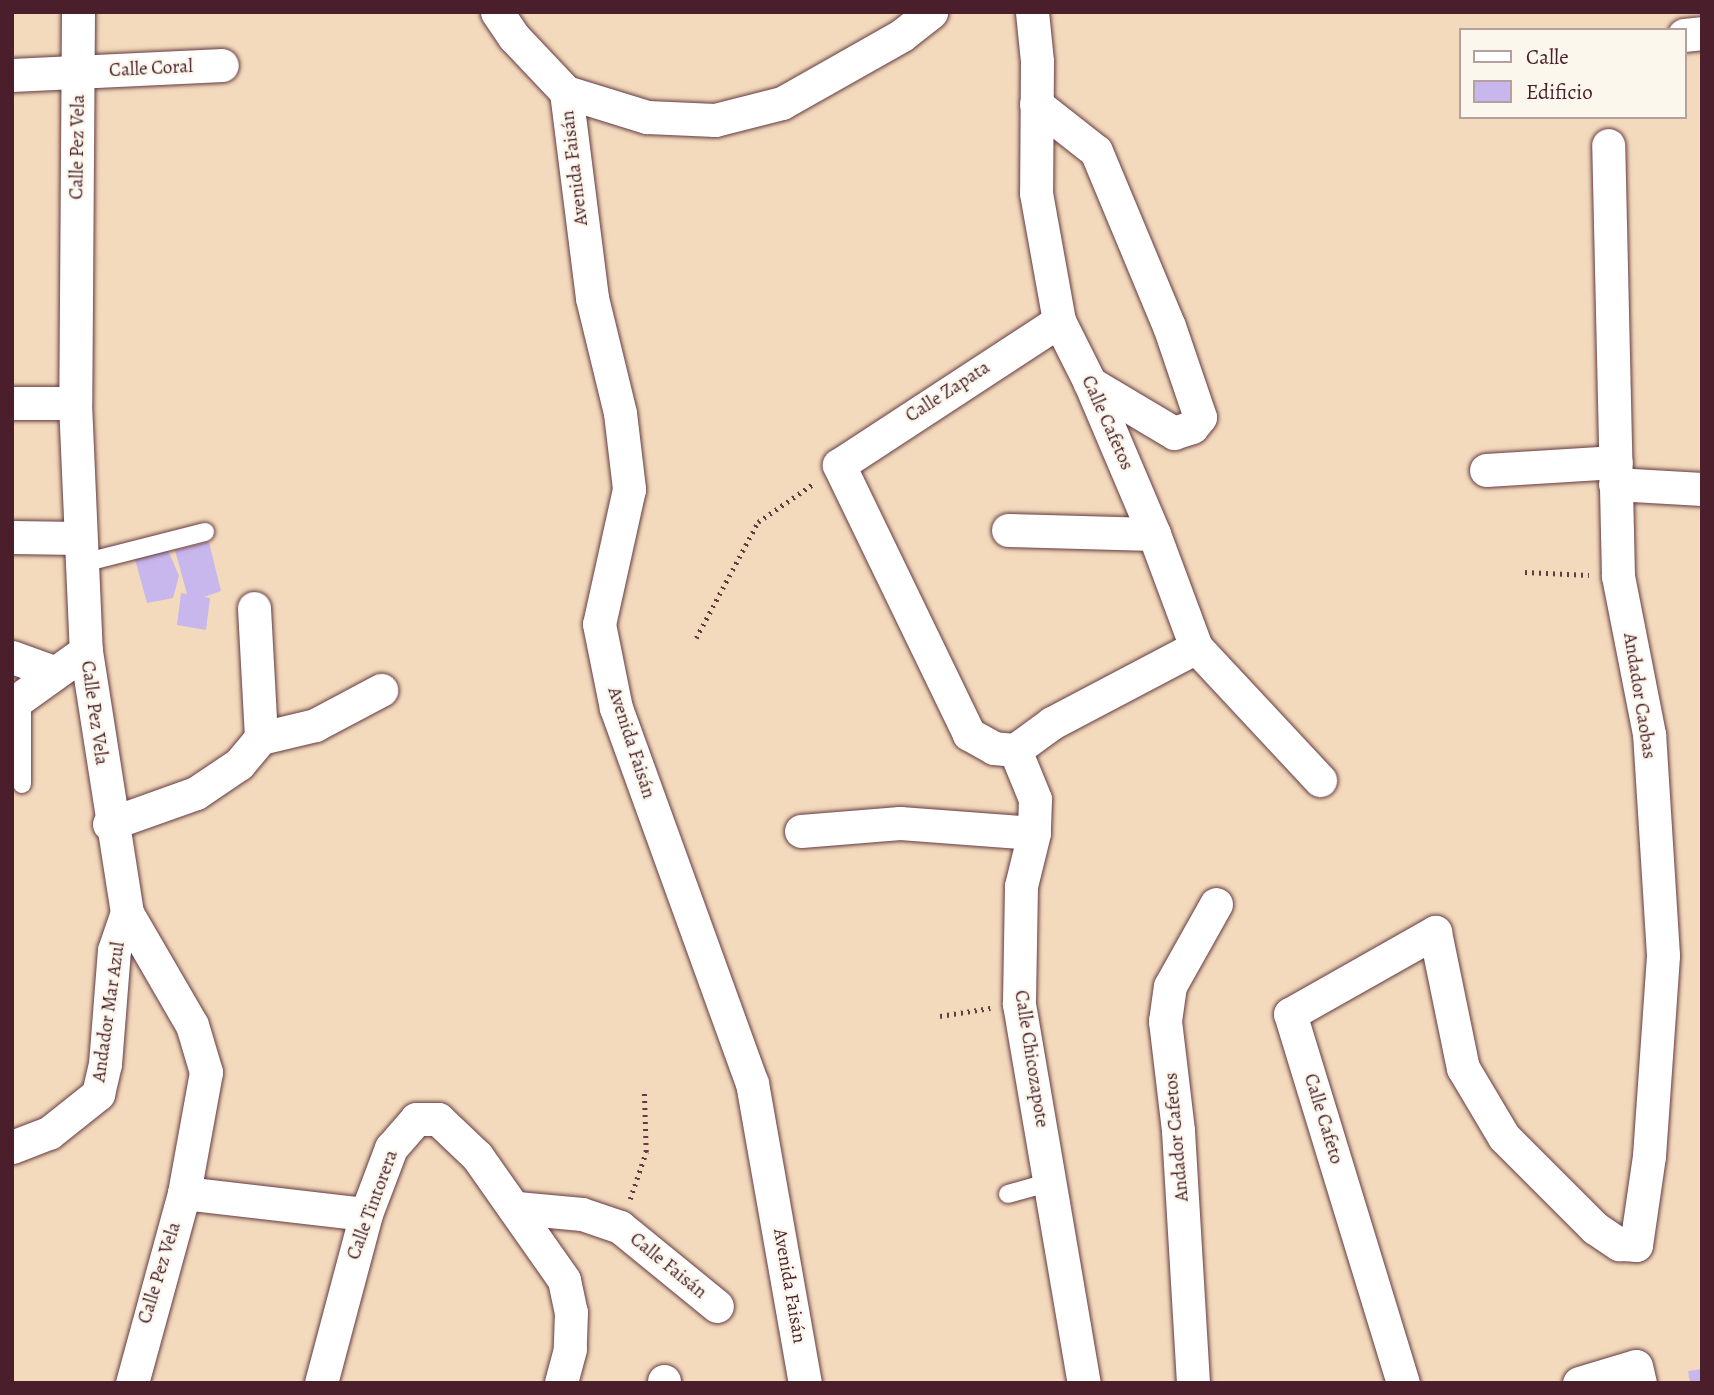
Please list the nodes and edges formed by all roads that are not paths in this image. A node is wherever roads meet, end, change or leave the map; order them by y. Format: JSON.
{"nodes":[{"id":1,"x":78,"y":12,"type":"edge"},
{"id":2,"x":497,"y":12,"type":"edge"},
{"id":3,"x":931,"y":12,"type":"edge"},
{"id":4,"x":1032,"y":12,"type":"edge"},
{"id":5,"x":222,"y":65,"type":"dead end"},
{"id":6,"x":79,"y":73,"type":"junction"},
{"id":7,"x":12,"y":75,"type":"edge"},
{"id":8,"x":566,"y":92,"type":"junction"},
{"id":9,"x":1036,"y":104,"type":"junction"},
{"id":10,"x":1608,"y":145,"type":"dead end"},
{"id":11,"x":1059,"y":321,"type":"junction"},
{"id":12,"x":1090,"y":383,"type":"junction"},
{"id":13,"x":75,"y":402,"type":"junction"},
{"id":14,"x":12,"y":403,"type":"edge"},
{"id":15,"x":1486,"y":470,"type":"dead end"},
{"id":16,"x":1616,"y":473,"type":"junction"},
{"id":17,"x":1702,"y":489,"type":"edge"},
{"id":18,"x":1009,"y":530,"type":"dead end"},
{"id":19,"x":205,"y":532,"type":"dead end"},
{"id":20,"x":1154,"y":534,"type":"junction"},
{"id":21,"x":12,"y":537,"type":"edge"},
{"id":22,"x":82,"y":551,"type":"junction"},
{"id":23,"x":254,"y":608,"type":"dead end"},
{"id":24,"x":1196,"y":646,"type":"junction"},
{"id":25,"x":86,"y":651,"type":"junction"},
{"id":26,"x":12,"y":657,"type":"edge"},
{"id":27,"x":54,"y":673,"type":"junction"},
{"id":28,"x":381,"y":690,"type":"dead end"},
{"id":29,"x":17,"y":700,"type":"edge"},
{"id":30,"x":261,"y":738,"type":"junction"},
{"id":31,"x":1015,"y":750,"type":"junction"},
{"id":32,"x":1320,"y":780,"type":"dead end"},
{"id":33,"x":22,"y":784,"type":"dead end"},
{"id":34,"x":109,"y":824,"type":"junction"},
{"id":35,"x":800,"y":831,"type":"dead end"},
{"id":36,"x":1034,"y":833,"type":"junction"},
{"id":37,"x":1216,"y":904,"type":"dead end"},
{"id":38,"x":127,"y":913,"type":"junction"},
{"id":39,"x":1435,"y":932,"type":"joint"},
{"id":40,"x":13,"y":1156,"type":"edge"},
{"id":41,"x":1051,"y":1181,"type":"junction"},
{"id":42,"x":184,"y":1193,"type":"junction"},
{"id":43,"x":1008,"y":1194,"type":"dead end"},
{"id":44,"x":517,"y":1208,"type":"junction"},
{"id":45,"x":366,"y":1214,"type":"junction"},
{"id":46,"x":716,"y":1306,"type":"dead end"},
{"id":47,"x":132,"y":1383,"type":"edge"},
{"id":48,"x":321,"y":1383,"type":"edge"},
{"id":49,"x":561,"y":1383,"type":"edge"},
{"id":50,"x":805,"y":1383,"type":"edge"},
{"id":51,"x":1084,"y":1383,"type":"edge"},
{"id":52,"x":1193,"y":1383,"type":"edge"},
{"id":53,"x":1403,"y":1383,"type":"edge"},
{"id":54,"x":1579,"y":1383,"type":"edge"},
{"id":55,"x":1640,"y":1383,"type":"edge"}],
"edges":[{"from":1,"to":6,"type":"street","name":"Calle Pez Vela"},
{"from":2,"to":8,"type":"street"},
{"from":3,"to":8,"type":"street"},
{"from":4,"to":9,"type":"street","name":"Calle Cafetos"},
{"from":5,"to":6,"type":"street","name":"Calle Coral"},
{"from":6,"to":7,"type":"street","name":"Calle Coral"},
{"from":6,"to":13,"type":"street","name":"Calle Pez Vela"},
{"from":8,"to":50,"type":"street","name":"Avenida Faisán"},
{"from":9,"to":11,"type":"street","name":"Calle Cafetos"},
{"from":9,"to":12,"type":"street"},
{"from":10,"to":16,"type":"street","name":"Andador Caobas"},
{"from":11,"to":12,"type":"street","name":"Calle Cafetos"},
{"from":11,"to":31,"type":"street","name":"Calle Zapata"},
{"from":12,"to":20,"type":"street","name":"Calle Cafetos"},
{"from":13,"to":14,"type":"street"},
{"from":13,"to":22,"type":"street","name":"Calle Pez Vela"},
{"from":15,"to":16,"type":"street"},
{"from":16,"to":17,"type":"street"},
{"from":16,"to":39,"type":"street","name":"Andador Caobas"},
{"from":18,"to":20,"type":"street"},
{"from":19,"to":22,"type":"lane"},
{"from":20,"to":24,"type":"street","name":"Calle Cafetos"},
{"from":21,"to":22,"type":"street"},
{"from":22,"to":25,"type":"street","name":"Calle Pez Vela"},
{"from":23,"to":30,"type":"street"},
{"from":24,"to":31,"type":"street"},
{"from":24,"to":32,"type":"street","name":"Calle Cafetos"},
{"from":25,"to":27,"type":"street"},
{"from":25,"to":34,"type":"street","name":"Calle Pez Vela"},
{"from":26,"to":27,"type":"street"},
{"from":27,"to":29,"type":"street"},
{"from":28,"to":30,"type":"street"},
{"from":29,"to":33,"type":"lane"},
{"from":30,"to":34,"type":"street"},
{"from":31,"to":36,"type":"street","name":"Calle Chicozapote"},
{"from":34,"to":38,"type":"street","name":"Calle Pez Vela"},
{"from":35,"to":36,"type":"street"},
{"from":36,"to":41,"type":"street","name":"Calle Chicozapote"},
{"from":37,"to":52,"type":"street","name":"Andador Cafetos"},
{"from":38,"to":40,"type":"street","name":"Andador Mar Azul"},
{"from":38,"to":42,"type":"street","name":"Calle Pez Vela"},
{"from":39,"to":53,"type":"street","name":"Calle Cafeto"},
{"from":41,"to":43,"type":"lane"},
{"from":41,"to":51,"type":"street","name":"Calle Chicozapote"},
{"from":42,"to":45,"type":"street"},
{"from":42,"to":47,"type":"street","name":"Calle Pez Vela"},
{"from":44,"to":45,"type":"street","name":"Calle Tintorera"},
{"from":44,"to":46,"type":"street","name":"Calle Faisán"},
{"from":44,"to":49,"type":"street","name":"Calle Tintorera"},
{"from":45,"to":48,"type":"street","name":"Calle Tintorera"},
{"from":54,"to":55,"type":"street"}]}
